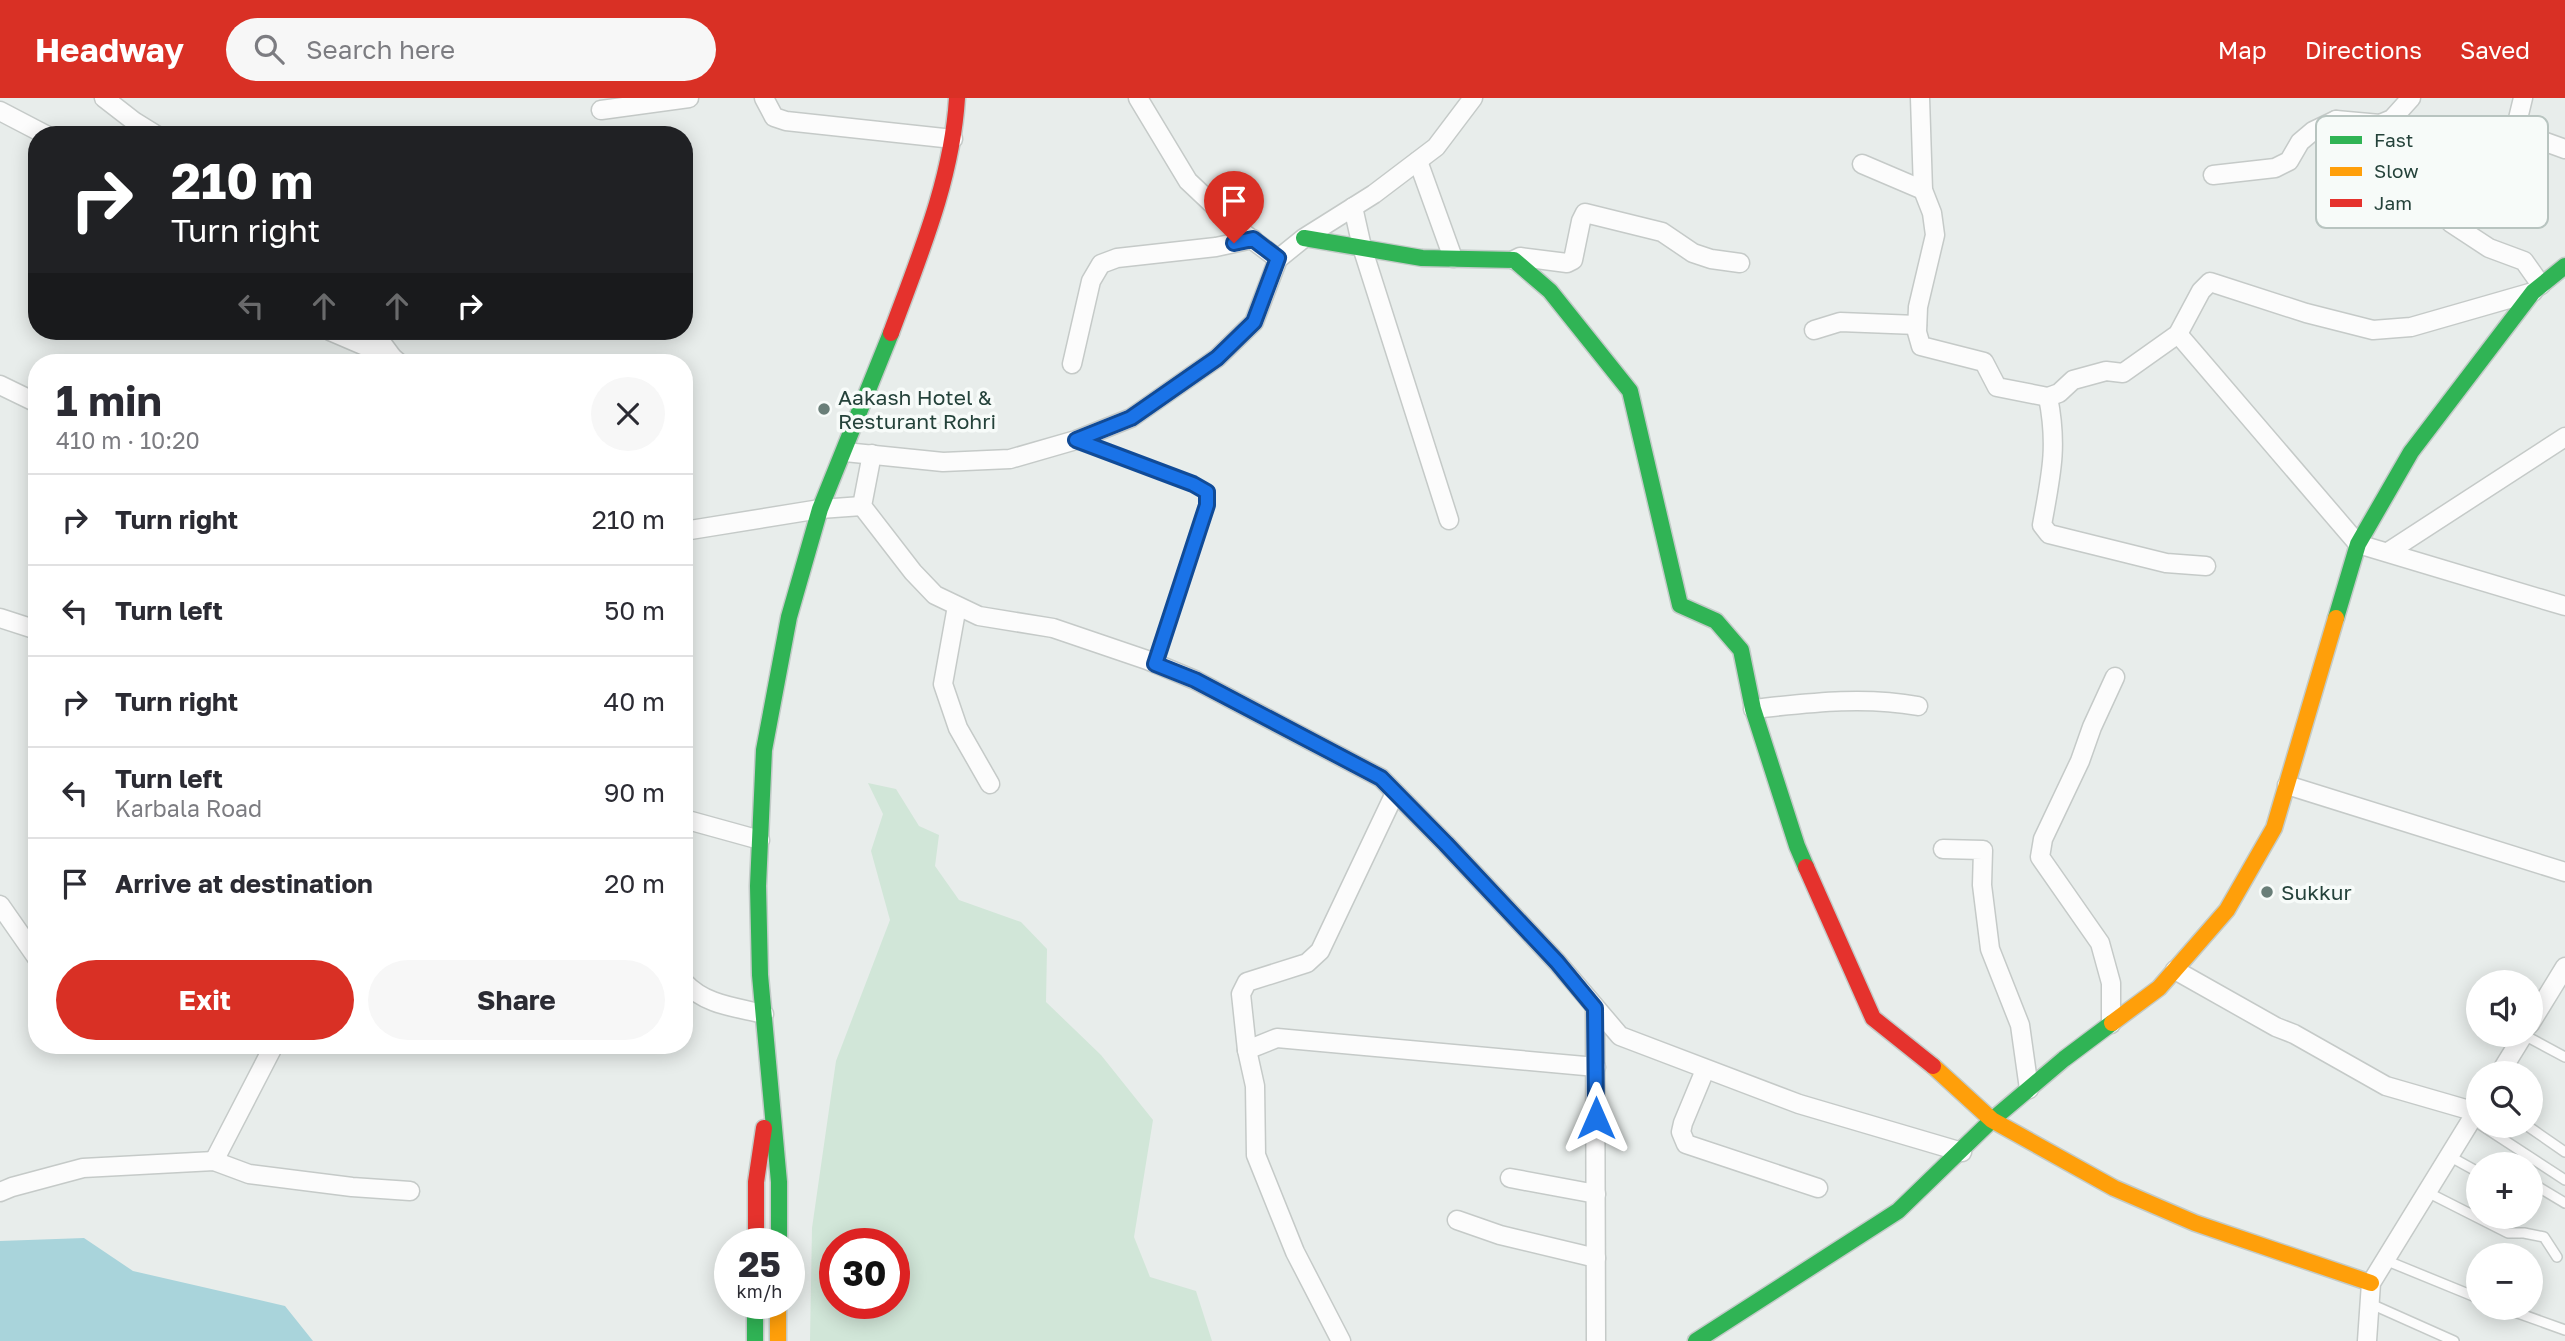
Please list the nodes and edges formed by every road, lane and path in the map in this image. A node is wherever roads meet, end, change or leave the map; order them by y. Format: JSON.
{"nodes":[{"id":1,"x":104,"y":98,"type":"edge"},
{"id":2,"x":689,"y":98,"type":"edge"},
{"id":3,"x":764,"y":98,"type":"edge"},
{"id":4,"x":957,"y":98,"type":"edge"},
{"id":5,"x":1138,"y":98,"type":"edge"},
{"id":6,"x":1473,"y":98,"type":"edge"},
{"id":7,"x":1920,"y":98,"type":"edge"},
{"id":8,"x":2412,"y":98,"type":"edge"},
{"id":9,"x":2523,"y":98,"type":"edge"},
{"id":10,"x":601,"y":110,"type":"dead end"},
{"id":11,"x":0,"y":111,"type":"edge"},
{"id":12,"x":2395,"y":116,"type":"edge"},
{"id":13,"x":2519,"y":116,"type":"edge"},
{"id":14,"x":29,"y":126,"type":"edge"},
{"id":15,"x":141,"y":126,"type":"edge"},
{"id":16,"x":2316,"y":129,"type":"edge"},
{"id":17,"x":953,"y":139,"type":"junction"},
{"id":18,"x":2548,"y":143,"type":"edge"},
{"id":19,"x":2565,"y":149,"type":"edge"},
{"id":20,"x":1418,"y":161,"type":"junction"},
{"id":21,"x":1862,"y":164,"type":"dead end"},
{"id":22,"x":2213,"y":175,"type":"dead end"},
{"id":23,"x":1923,"y":190,"type":"junction"},
{"id":24,"x":1353,"y":207,"type":"junction"},
{"id":25,"x":2459,"y":228,"type":"edge"},
{"id":26,"x":1304,"y":238,"type":"junction"},
{"id":27,"x":1253,"y":239,"type":"junction"},
{"id":28,"x":1363,"y":247,"type":"junction"},
{"id":29,"x":1278,"y":258,"type":"junction"},
{"id":30,"x":1453,"y":258,"type":"junction"},
{"id":31,"x":1514,"y":260,"type":"junction"},
{"id":32,"x":1740,"y":262,"type":"dead end"},
{"id":33,"x":2565,"y":266,"type":"edge"},
{"id":34,"x":2537,"y":288,"type":"junction"},
{"id":35,"x":1917,"y":325,"type":"junction"},
{"id":36,"x":1814,"y":330,"type":"dead end"},
{"id":37,"x":2178,"y":334,"type":"junction"},
{"id":38,"x":350,"y":340,"type":"edge"},
{"id":39,"x":380,"y":340,"type":"edge"},
{"id":40,"x":382,"y":354,"type":"edge"},
{"id":41,"x":391,"y":354,"type":"edge"},
{"id":42,"x":1072,"y":364,"type":"dead end"},
{"id":43,"x":0,"y":385,"type":"edge"},
{"id":44,"x":2048,"y":397,"type":"junction"},
{"id":45,"x":28,"y":399,"type":"edge"},
{"id":46,"x":2565,"y":437,"type":"edge"},
{"id":47,"x":1076,"y":440,"type":"junction"},
{"id":48,"x":845,"y":452,"type":"junction"},
{"id":49,"x":872,"y":454,"type":"junction"},
{"id":50,"x":862,"y":506,"type":"junction"},
{"id":51,"x":820,"y":509,"type":"junction"},
{"id":52,"x":1449,"y":520,"type":"dead end"},
{"id":53,"x":693,"y":530,"type":"edge"},
{"id":54,"x":2358,"y":544,"type":"junction"},
{"id":55,"x":2388,"y":552,"type":"junction"},
{"id":56,"x":2206,"y":566,"type":"dead end"},
{"id":57,"x":957,"y":606,"type":"junction"},
{"id":58,"x":2565,"y":606,"type":"edge"},
{"id":59,"x":0,"y":618,"type":"edge"},
{"id":60,"x":28,"y":627,"type":"edge"},
{"id":61,"x":1155,"y":664,"type":"junction"},
{"id":62,"x":2115,"y":677,"type":"dead end"},
{"id":63,"x":1918,"y":706,"type":"dead end"},
{"id":64,"x":1753,"y":709,"type":"junction"},
{"id":65,"x":990,"y":784,"type":"dead end"},
{"id":66,"x":2287,"y":785,"type":"junction"},
{"id":67,"x":1395,"y":793,"type":"junction"},
{"id":68,"x":693,"y":821,"type":"edge"},
{"id":69,"x":760,"y":840,"type":"junction"},
{"id":70,"x":1943,"y":849,"type":"dead end"},
{"id":71,"x":2565,"y":872,"type":"edge"},
{"id":72,"x":0,"y":905,"type":"edge"},
{"id":73,"x":28,"y":945,"type":"edge"},
{"id":74,"x":2175,"y":970,"type":"junction"},
{"id":75,"x":2562,"y":979,"type":"edge"},
{"id":76,"x":693,"y":992,"type":"edge"},
{"id":77,"x":2543,"y":1006,"type":"edge"},
{"id":78,"x":1595,"y":1008,"type":"junction"},
{"id":79,"x":764,"y":1014,"type":"junction"},
{"id":80,"x":2111,"y":1024,"type":"junction"},
{"id":81,"x":2543,"y":1045,"type":"edge"},
{"id":82,"x":1247,"y":1050,"type":"junction"},
{"id":83,"x":269,"y":1054,"type":"edge"},
{"id":84,"x":2565,"y":1057,"type":"edge"},
{"id":85,"x":1596,"y":1067,"type":"junction"},
{"id":86,"x":1705,"y":1070,"type":"junction"},
{"id":87,"x":770,"y":1080,"type":"junction"},
{"id":88,"x":2029,"y":1089,"type":"junction"},
{"id":89,"x":2466,"y":1114,"type":"edge"},
{"id":90,"x":1992,"y":1120,"type":"junction"},
{"id":91,"x":2466,"y":1133,"type":"edge"},
{"id":92,"x":2543,"y":1137,"type":"edge"},
{"id":93,"x":2505,"y":1138,"type":"edge"},
{"id":94,"x":1962,"y":1152,"type":"junction"},
{"id":95,"x":2565,"y":1152,"type":"edge"},
{"id":96,"x":2449,"y":1156,"type":"junction"},
{"id":97,"x":214,"y":1161,"type":"junction"},
{"id":98,"x":2466,"y":1165,"type":"edge"},
{"id":99,"x":1510,"y":1178,"type":"dead end"},
{"id":100,"x":2565,"y":1180,"type":"edge"},
{"id":101,"x":1818,"y":1188,"type":"dead end"},
{"id":102,"x":2543,"y":1190,"type":"edge"},
{"id":103,"x":410,"y":1191,"type":"dead end"},
{"id":104,"x":0,"y":1192,"type":"edge"},
{"id":105,"x":2427,"y":1192,"type":"junction"},
{"id":106,"x":1596,"y":1194,"type":"junction"},
{"id":107,"x":2565,"y":1203,"type":"edge"},
{"id":108,"x":1457,"y":1220,"type":"dead end"},
{"id":109,"x":755,"y":1228,"type":"edge"},
{"id":110,"x":779,"y":1228,"type":"edge"},
{"id":111,"x":2557,"y":1257,"type":"dead end"},
{"id":112,"x":1596,"y":1258,"type":"junction"},
{"id":113,"x":2385,"y":1260,"type":"junction"},
{"id":114,"x":2371,"y":1283,"type":"junction"},
{"id":115,"x":2466,"y":1293,"type":"edge"},
{"id":116,"x":2371,"y":1304,"type":"junction"},
{"id":117,"x":755,"y":1319,"type":"edge"},
{"id":118,"x":778,"y":1319,"type":"edge"},
{"id":119,"x":2536,"y":1320,"type":"edge"},
{"id":120,"x":2565,"y":1331,"type":"edge"},
{"id":121,"x":755,"y":1341,"type":"edge"},
{"id":122,"x":778,"y":1341,"type":"edge"},
{"id":123,"x":1341,"y":1341,"type":"edge"},
{"id":124,"x":1596,"y":1341,"type":"edge"},
{"id":125,"x":1696,"y":1341,"type":"edge"},
{"id":126,"x":2367,"y":1341,"type":"edge"},
{"id":127,"x":2454,"y":1341,"type":"edge"}],
"edges":[{"from":1,"to":15,"type":"street"},
{"from":2,"to":10,"type":"street"},
{"from":3,"to":17,"type":"street"},
{"from":4,"to":17,"type":"street"},
{"from":5,"to":27,"type":"street"},
{"from":6,"to":20,"type":"street"},
{"from":7,"to":23,"type":"street"},
{"from":8,"to":12,"type":"street"},
{"from":9,"to":13,"type":"street"},
{"from":11,"to":14,"type":"street"},
{"from":16,"to":22,"type":"street"},
{"from":17,"to":48,"type":"street"},
{"from":18,"to":19,"type":"street"},
{"from":20,"to":24,"type":"street"},
{"from":20,"to":30,"type":"street"},
{"from":21,"to":23,"type":"street"},
{"from":23,"to":35,"type":"street"},
{"from":24,"to":26,"type":"street"},
{"from":24,"to":28,"type":"street"},
{"from":25,"to":34,"type":"street"},
{"from":26,"to":28,"type":"street"},
{"from":26,"to":29,"type":"street"},
{"from":27,"to":29,"type":"street"},
{"from":27,"to":42,"type":"street"},
{"from":28,"to":30,"type":"street"},
{"from":28,"to":52,"type":"street"},
{"from":29,"to":47,"type":"street"},
{"from":30,"to":31,"type":"street"},
{"from":31,"to":32,"type":"street"},
{"from":31,"to":64,"type":"street"},
{"from":33,"to":34,"type":"street"},
{"from":34,"to":37,"type":"street"},
{"from":34,"to":54,"type":"street"},
{"from":35,"to":36,"type":"street"},
{"from":35,"to":44,"type":"street"},
{"from":37,"to":44,"type":"street"},
{"from":37,"to":54,"type":"street"},
{"from":38,"to":40,"type":"street"},
{"from":39,"to":41,"type":"street"},
{"from":43,"to":45,"type":"street"},
{"from":44,"to":56,"type":"street"},
{"from":46,"to":55,"type":"street"},
{"from":47,"to":49,"type":"street"},
{"from":47,"to":61,"type":"lane"},
{"from":48,"to":49,"type":"street"},
{"from":48,"to":51,"type":"street"},
{"from":49,"to":50,"type":"street"},
{"from":50,"to":51,"type":"street"},
{"from":50,"to":57,"type":"street"},
{"from":51,"to":53,"type":"street"},
{"from":51,"to":69,"type":"street"},
{"from":54,"to":55,"type":"street"},
{"from":54,"to":66,"type":"street"},
{"from":55,"to":58,"type":"street"},
{"from":57,"to":61,"type":"street"},
{"from":57,"to":65,"type":"street"},
{"from":59,"to":60,"type":"street"},
{"from":61,"to":67,"type":"street"},
{"from":62,"to":80,"type":"street"},
{"from":63,"to":64,"type":"street"},
{"from":64,"to":90,"type":"street"},
{"from":66,"to":71,"type":"street"},
{"from":66,"to":74,"type":"street"},
{"from":67,"to":78,"type":"street"},
{"from":67,"to":82,"type":"street"},
{"from":68,"to":69,"type":"street"},
{"from":69,"to":79,"type":"street"},
{"from":70,"to":88,"type":"street"},
{"from":72,"to":73,"type":"street"},
{"from":74,"to":80,"type":"street"},
{"from":74,"to":89,"type":"street"},
{"from":75,"to":77,"type":"street"},
{"from":76,"to":79,"type":"street"},
{"from":78,"to":85,"type":"street"},
{"from":78,"to":86,"type":"street"},
{"from":79,"to":87,"type":"street"},
{"from":80,"to":88,"type":"street"},
{"from":81,"to":84,"type":"lane"},
{"from":82,"to":85,"type":"street"},
{"from":82,"to":123,"type":"street"},
{"from":83,"to":97,"type":"street"},
{"from":85,"to":106,"type":"street"},
{"from":86,"to":94,"type":"street"},
{"from":86,"to":101,"type":"street"},
{"from":87,"to":109,"type":"street"},
{"from":87,"to":110,"type":"street"},
{"from":88,"to":90,"type":"street"},
{"from":90,"to":94,"type":"street"},
{"from":90,"to":114,"type":"street"},
{"from":91,"to":96,"type":"street"},
{"from":92,"to":95,"type":"lane"},
{"from":93,"to":100,"type":"lane"},
{"from":94,"to":125,"type":"street"},
{"from":96,"to":98,"type":"lane"},
{"from":96,"to":105,"type":"street"},
{"from":97,"to":103,"type":"street"},
{"from":97,"to":104,"type":"street"},
{"from":99,"to":106,"type":"street"},
{"from":102,"to":107,"type":"lane"},
{"from":105,"to":111,"type":"lane"},
{"from":105,"to":113,"type":"street"},
{"from":106,"to":112,"type":"street"},
{"from":108,"to":112,"type":"street"},
{"from":112,"to":124,"type":"street"},
{"from":113,"to":114,"type":"street"},
{"from":113,"to":115,"type":"lane"},
{"from":114,"to":116,"type":"street"},
{"from":116,"to":126,"type":"street"},
{"from":116,"to":127,"type":"lane"},
{"from":117,"to":121,"type":"street"},
{"from":118,"to":122,"type":"street"},
{"from":119,"to":120,"type":"lane"}]}
